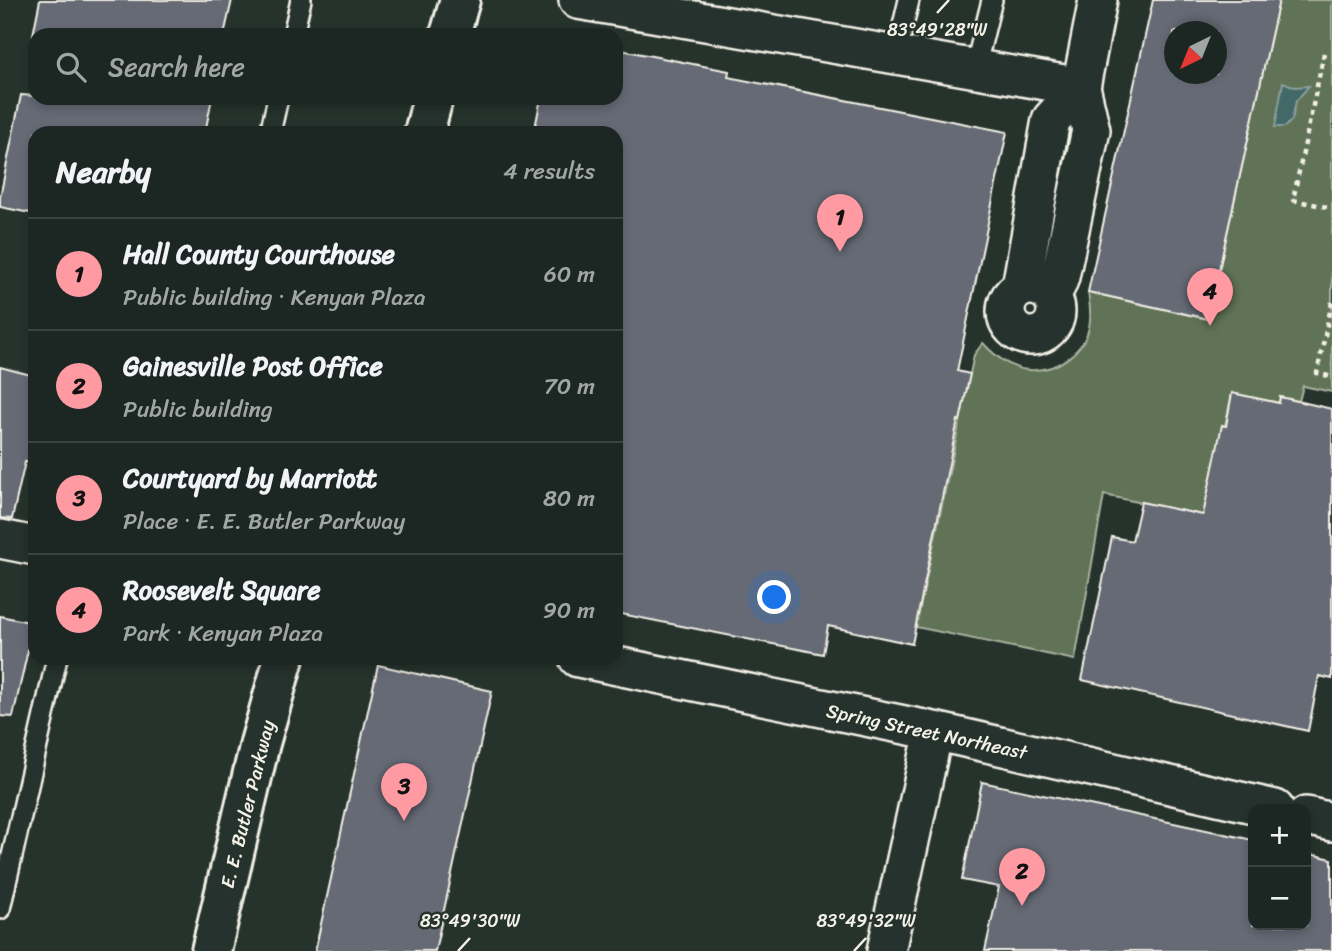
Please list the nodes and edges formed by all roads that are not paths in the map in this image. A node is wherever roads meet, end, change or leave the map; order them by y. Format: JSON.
{"nodes":[{"id":1,"x":301,"y":0,"type":"edge"},
{"id":2,"x":460,"y":0,"type":"edge"},
{"id":3,"x":578,"y":0,"type":"edge"},
{"id":4,"x":909,"y":0,"type":"edge"},
{"id":5,"x":992,"y":0,"type":"edge"},
{"id":6,"x":1098,"y":0,"type":"edge"},
{"id":7,"x":656,"y":7,"type":"edge"},
{"id":8,"x":295,"y":28,"type":"edge"},
{"id":9,"x":452,"y":28,"type":"edge"},
{"id":10,"x":896,"y":55,"type":"junction"},
{"id":11,"x":975,"y":69,"type":"junction"},
{"id":12,"x":1081,"y":87,"type":"junction"},
{"id":13,"x":276,"y":105,"type":"edge"},
{"id":14,"x":431,"y":105,"type":"edge"},
{"id":15,"x":272,"y":126,"type":"edge"},
{"id":16,"x":426,"y":126,"type":"edge"},
{"id":17,"x":1035,"y":290,"type":"dead end"},
{"id":18,"x":0,"y":539,"type":"edge"},
{"id":19,"x":28,"y":545,"type":"edge"},
{"id":20,"x":55,"y":665,"type":"edge"},
{"id":21,"x":282,"y":665,"type":"edge"},
{"id":22,"x":612,"y":665,"type":"edge"},
{"id":23,"x":934,"y":731,"type":"junction"},
{"id":24,"x":1253,"y":804,"type":"edge"},
{"id":25,"x":1311,"y":817,"type":"edge"},
{"id":26,"x":1332,"y":822,"type":"edge"},
{"id":27,"x":0,"y":909,"type":"edge"},
{"id":28,"x":211,"y":951,"type":"edge"},
{"id":29,"x":886,"y":951,"type":"edge"}],
"edges":[{"from":1,"to":8,"type":"lane"},
{"from":2,"to":9,"type":"highway"},
{"from":3,"to":7,"type":"street"},
{"from":4,"to":10,"type":"lane"},
{"from":5,"to":11,"type":"lane"},
{"from":6,"to":12,"type":"street"},
{"from":7,"to":10,"type":"street"},
{"from":10,"to":11,"type":"street"},
{"from":11,"to":12,"type":"street"},
{"from":12,"to":17,"type":"street"},
{"from":13,"to":15,"type":"lane"},
{"from":14,"to":16,"type":"highway"},
{"from":18,"to":19,"type":"street"},
{"from":20,"to":27,"type":"lane"},
{"from":21,"to":28,"type":"highway","name":"E. E. Butler Parkway"},
{"from":22,"to":23,"type":"street","name":"Spring Street Northeast"},
{"from":23,"to":24,"type":"street","name":"Spring Street Northeast"},
{"from":23,"to":29,"type":"street"},
{"from":25,"to":26,"type":"street"}]}
